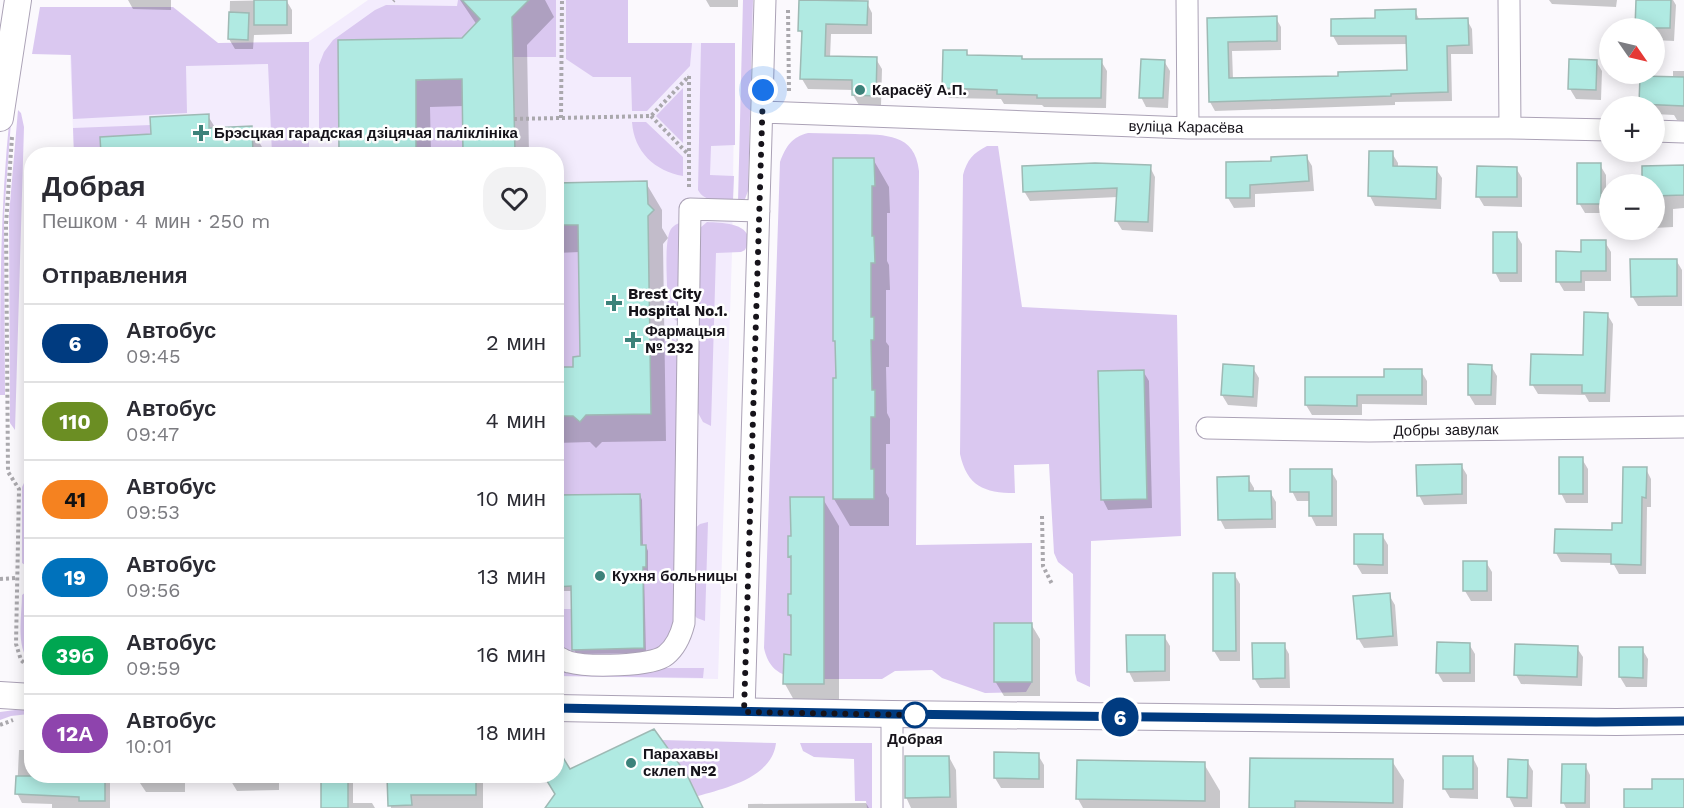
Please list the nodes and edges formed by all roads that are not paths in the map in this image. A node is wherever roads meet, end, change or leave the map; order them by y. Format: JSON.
{"nodes":[{"id":1,"x":18,"y":0,"type":"edge"},
{"id":2,"x":765,"y":0,"type":"edge"},
{"id":3,"x":1187,"y":0,"type":"edge"},
{"id":4,"x":1509,"y":0,"type":"edge"},
{"id":5,"x":762,"y":112,"type":"junction"},
{"id":6,"x":6,"y":124,"type":"edge"},
{"id":7,"x":1188,"y":128,"type":"junction"},
{"id":8,"x":1510,"y":128,"type":"junction"},
{"id":9,"x":1599,"y":130,"type":"edge"},
{"id":10,"x":1665,"y":131,"type":"edge"},
{"id":11,"x":1684,"y":132,"type":"edge"},
{"id":12,"x":759,"y":211,"type":"junction"},
{"id":13,"x":1684,"y":427,"type":"edge"},
{"id":14,"x":1207,"y":428,"type":"dead end"},
{"id":15,"x":564,"y":660,"type":"edge"},
{"id":16,"x":0,"y":695,"type":"edge"},
{"id":17,"x":24,"y":696,"type":"edge"},
{"id":18,"x":564,"y":708,"type":"edge"},
{"id":19,"x":744,"y":712,"type":"junction"},
{"id":20,"x":892,"y":714,"type":"junction"},
{"id":21,"x":1684,"y":722,"type":"edge"},
{"id":22,"x":892,"y":808,"type":"edge"}],
"edges":[{"from":1,"to":6,"type":"main road"},
{"from":2,"to":5,"type":"street"},
{"from":3,"to":7,"type":"street"},
{"from":4,"to":8,"type":"street"},
{"from":5,"to":7,"type":"street","name":"вуліца Карасёва"},
{"from":5,"to":12,"type":"street"},
{"from":7,"to":8,"type":"street","name":"вуліца Карасёва"},
{"from":8,"to":9,"type":"street","name":"вуліца Карасёва"},
{"from":10,"to":11,"type":"street"},
{"from":12,"to":15,"type":"street"},
{"from":12,"to":19,"type":"street"},
{"from":13,"to":14,"type":"street","name":"Добры завулак"},
{"from":16,"to":17,"type":"main road"},
{"from":18,"to":19,"type":"main road"},
{"from":19,"to":20,"type":"main road"},
{"from":20,"to":21,"type":"main road"},
{"from":20,"to":22,"type":"street"}]}
